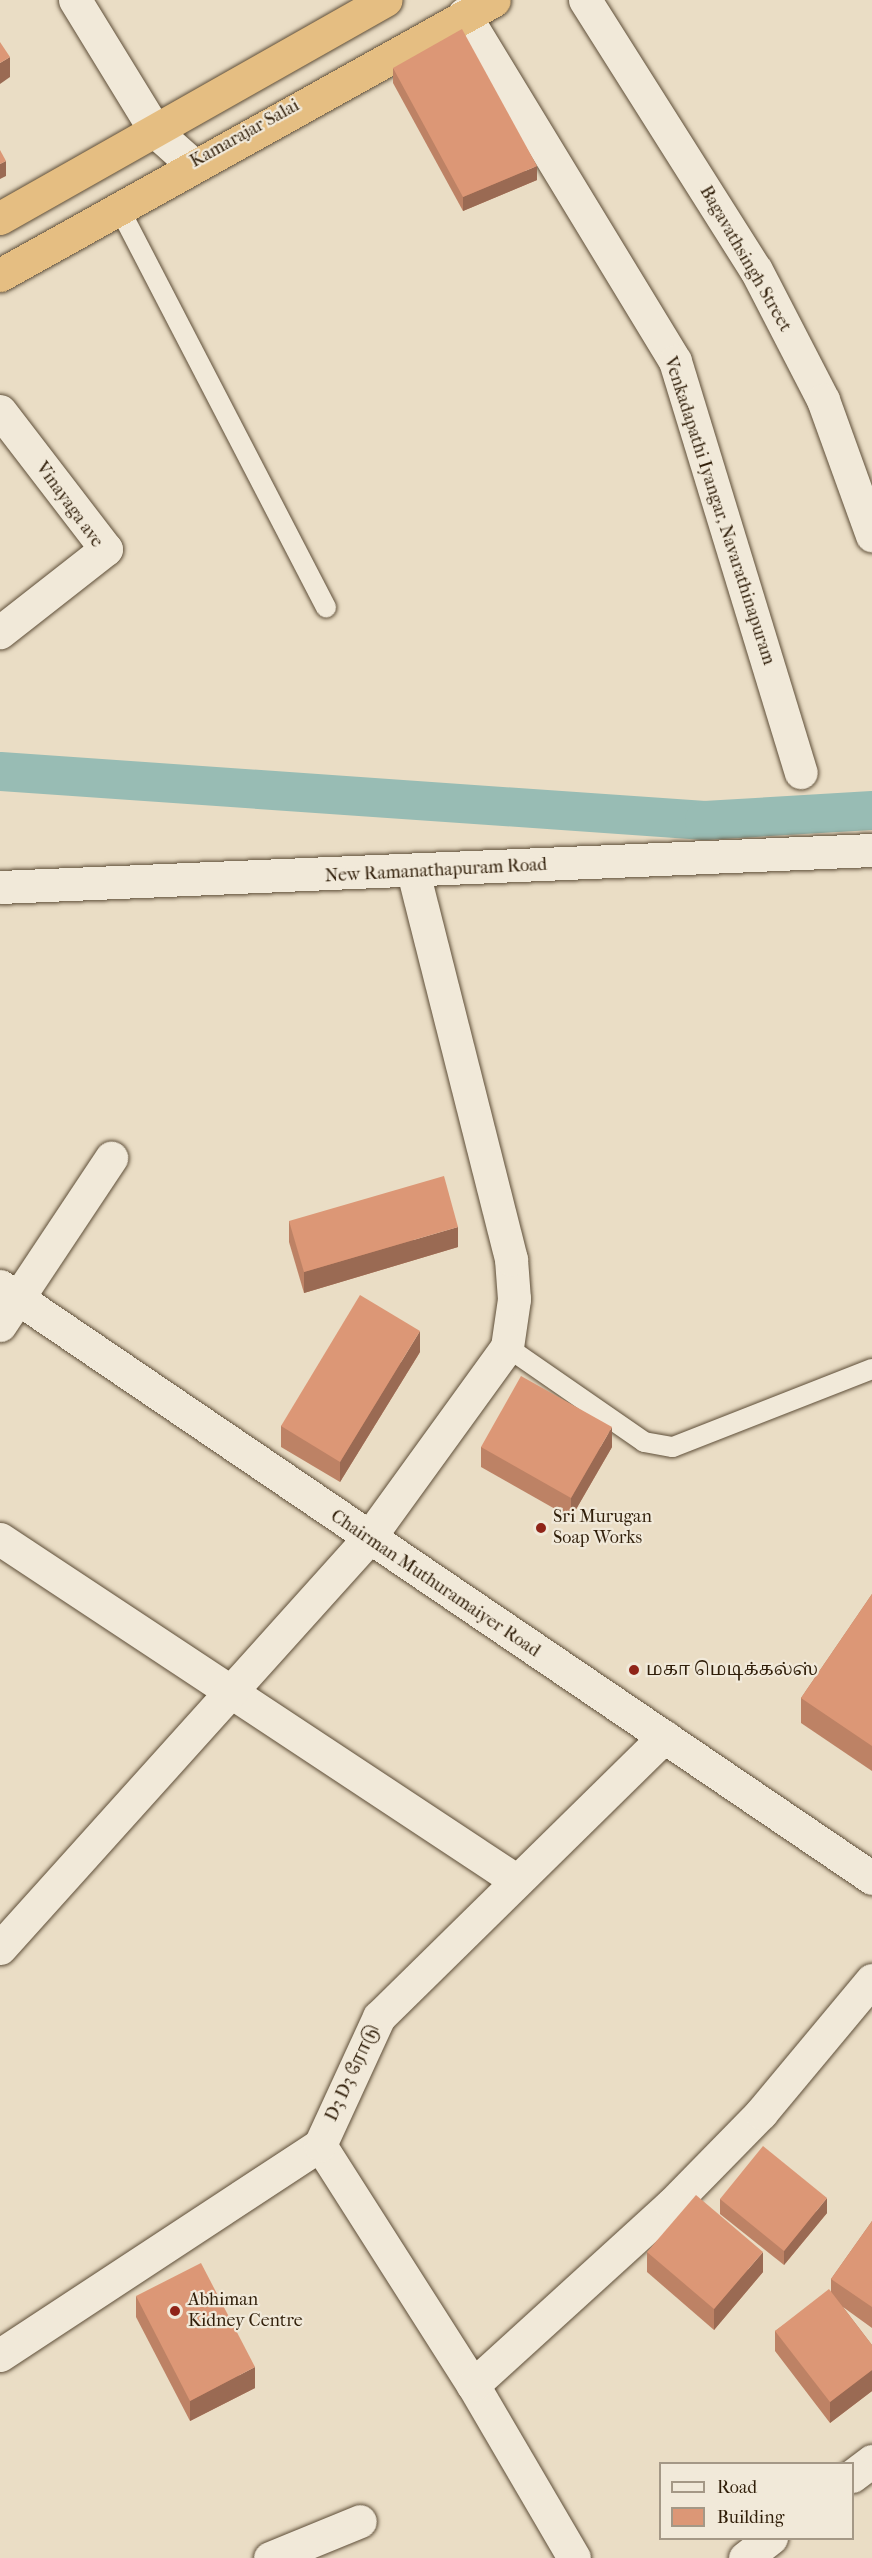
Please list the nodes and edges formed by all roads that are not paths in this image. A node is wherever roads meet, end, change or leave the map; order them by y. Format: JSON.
{"nodes":[{"id":1,"x":75,"y":0,"type":"edge"},
{"id":2,"x":386,"y":0,"type":"edge"},
{"id":3,"x":494,"y":0,"type":"edge"},
{"id":4,"x":585,"y":0,"type":"edge"},
{"id":5,"x":464,"y":14,"type":"junction"},
{"id":6,"x":156,"y":132,"type":"junction"},
{"id":7,"x":192,"y":164,"type":"junction"},
{"id":8,"x":119,"y":208,"type":"junction"},
{"id":9,"x":0,"y":218,"type":"edge"},
{"id":10,"x":0,"y":275,"type":"edge"},
{"id":11,"x":0,"y":411,"type":"edge"},
{"id":12,"x":872,"y":535,"type":"edge"},
{"id":13,"x":326,"y":608,"type":"dead end"},
{"id":14,"x":0,"y":632,"type":"edge"},
{"id":15,"x":801,"y":772,"type":"dead end"},
{"id":16,"x":872,"y":849,"type":"edge"},
{"id":17,"x":413,"y":872,"type":"junction"},
{"id":18,"x":0,"y":887,"type":"edge"},
{"id":19,"x":111,"y":1158,"type":"dead end"},
{"id":20,"x":9,"y":1292,"type":"edge"},
{"id":21,"x":0,"y":1325,"type":"edge"},
{"id":22,"x":507,"y":1347,"type":"junction"},
{"id":23,"x":872,"y":1369,"type":"edge"},
{"id":24,"x":0,"y":1539,"type":"edge"},
{"id":25,"x":368,"y":1539,"type":"junction"},
{"id":26,"x":231,"y":1689,"type":"junction"},
{"id":27,"x":664,"y":1737,"type":"junction"},
{"id":28,"x":872,"y":1878,"type":"edge"},
{"id":29,"x":514,"y":1879,"type":"junction"},
{"id":30,"x":0,"y":1948,"type":"edge"},
{"id":31,"x":872,"y":1980,"type":"edge"},
{"id":32,"x":320,"y":2145,"type":"junction"},
{"id":33,"x":0,"y":2355,"type":"edge"},
{"id":34,"x":473,"y":2385,"type":"junction"},
{"id":35,"x":872,"y":2461,"type":"edge"},
{"id":36,"x":854,"y":2474,"type":"edge"},
{"id":37,"x":360,"y":2521,"type":"dead end"},
{"id":38,"x":768,"y":2540,"type":"edge"},
{"id":39,"x":270,"y":2558,"type":"edge"},
{"id":40,"x":574,"y":2558,"type":"edge"},
{"id":41,"x":746,"y":2558,"type":"edge"}],
"edges":[{"from":1,"to":6,"type":"street"},
{"from":2,"to":6,"type":"highway"},
{"from":3,"to":5,"type":"highway","name":"Kamarajar Salai"},
{"from":4,"to":12,"type":"street","name":"Bagavathsingh Street"},
{"from":5,"to":7,"type":"highway","name":"Kamarajar Salai"},
{"from":5,"to":15,"type":"street","name":"Venkadapathi Iyangar, Navarathinapuram"},
{"from":6,"to":7,"type":"street"},
{"from":6,"to":9,"type":"highway"},
{"from":7,"to":8,"type":"highway","name":"Kamarajar Salai"},
{"from":8,"to":10,"type":"highway","name":"Kamarajar Salai"},
{"from":8,"to":13,"type":"lane"},
{"from":11,"to":14,"type":"street","name":"Vinayaga ave"},
{"from":16,"to":17,"type":"street","name":"New Ramanathapuram Road"},
{"from":17,"to":18,"type":"street","name":"New Ramanathapuram Road"},
{"from":17,"to":22,"type":"street"},
{"from":19,"to":20,"type":"street"},
{"from":20,"to":21,"type":"street"},
{"from":20,"to":25,"type":"street","name":"Chairman Muthuramaiyer Road"},
{"from":22,"to":23,"type":"lane"},
{"from":22,"to":25,"type":"street"},
{"from":24,"to":26,"type":"street"},
{"from":25,"to":26,"type":"street"},
{"from":25,"to":27,"type":"street","name":"Chairman Muthuramaiyer Road"},
{"from":26,"to":29,"type":"street"},
{"from":26,"to":30,"type":"street"},
{"from":27,"to":28,"type":"street","name":"Chairman Muthuramaiyer Road"},
{"from":27,"to":29,"type":"street","name":"D3 D3 ரோடு"},
{"from":29,"to":32,"type":"street","name":"D3 D3 ரோடு"},
{"from":31,"to":34,"type":"street"},
{"from":32,"to":33,"type":"street"},
{"from":32,"to":34,"type":"street"},
{"from":34,"to":40,"type":"street"},
{"from":35,"to":36,"type":"street"},
{"from":37,"to":39,"type":"street"},
{"from":38,"to":41,"type":"street"}]}
